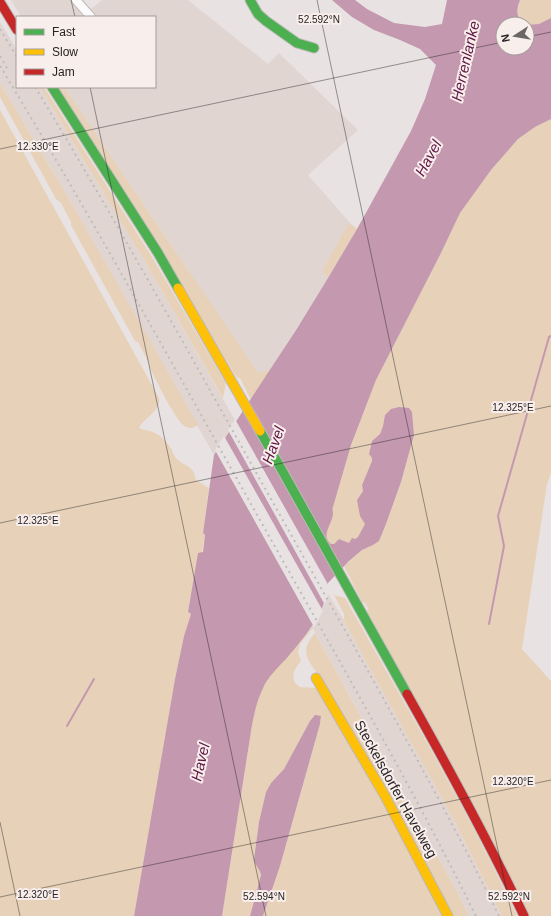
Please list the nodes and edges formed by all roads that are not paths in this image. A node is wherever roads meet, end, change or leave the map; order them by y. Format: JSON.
{"nodes":[{"id":1,"x":76,"y":0,"type":"edge"},
{"id":2,"x":250,"y":0,"type":"edge"},
{"id":3,"x":0,"y":2,"type":"edge"},
{"id":4,"x":91,"y":16,"type":"edge"},
{"id":5,"x":16,"y":28,"type":"edge"},
{"id":6,"x":314,"y":48,"type":"dead end"},
{"id":7,"x":53,"y":88,"type":"edge"},
{"id":8,"x":316,"y":678,"type":"dead end"},
{"id":9,"x":448,"y":916,"type":"edge"},
{"id":10,"x":524,"y":916,"type":"edge"}],
"edges":[{"from":1,"to":4,"type":"street"},
{"from":2,"to":6,"type":"main road"},
{"from":3,"to":5,"type":"main road"},
{"from":7,"to":10,"type":"main road"},
{"from":8,"to":9,"type":"main road","name":"Steckelsdorfer Havelweg"}]}
